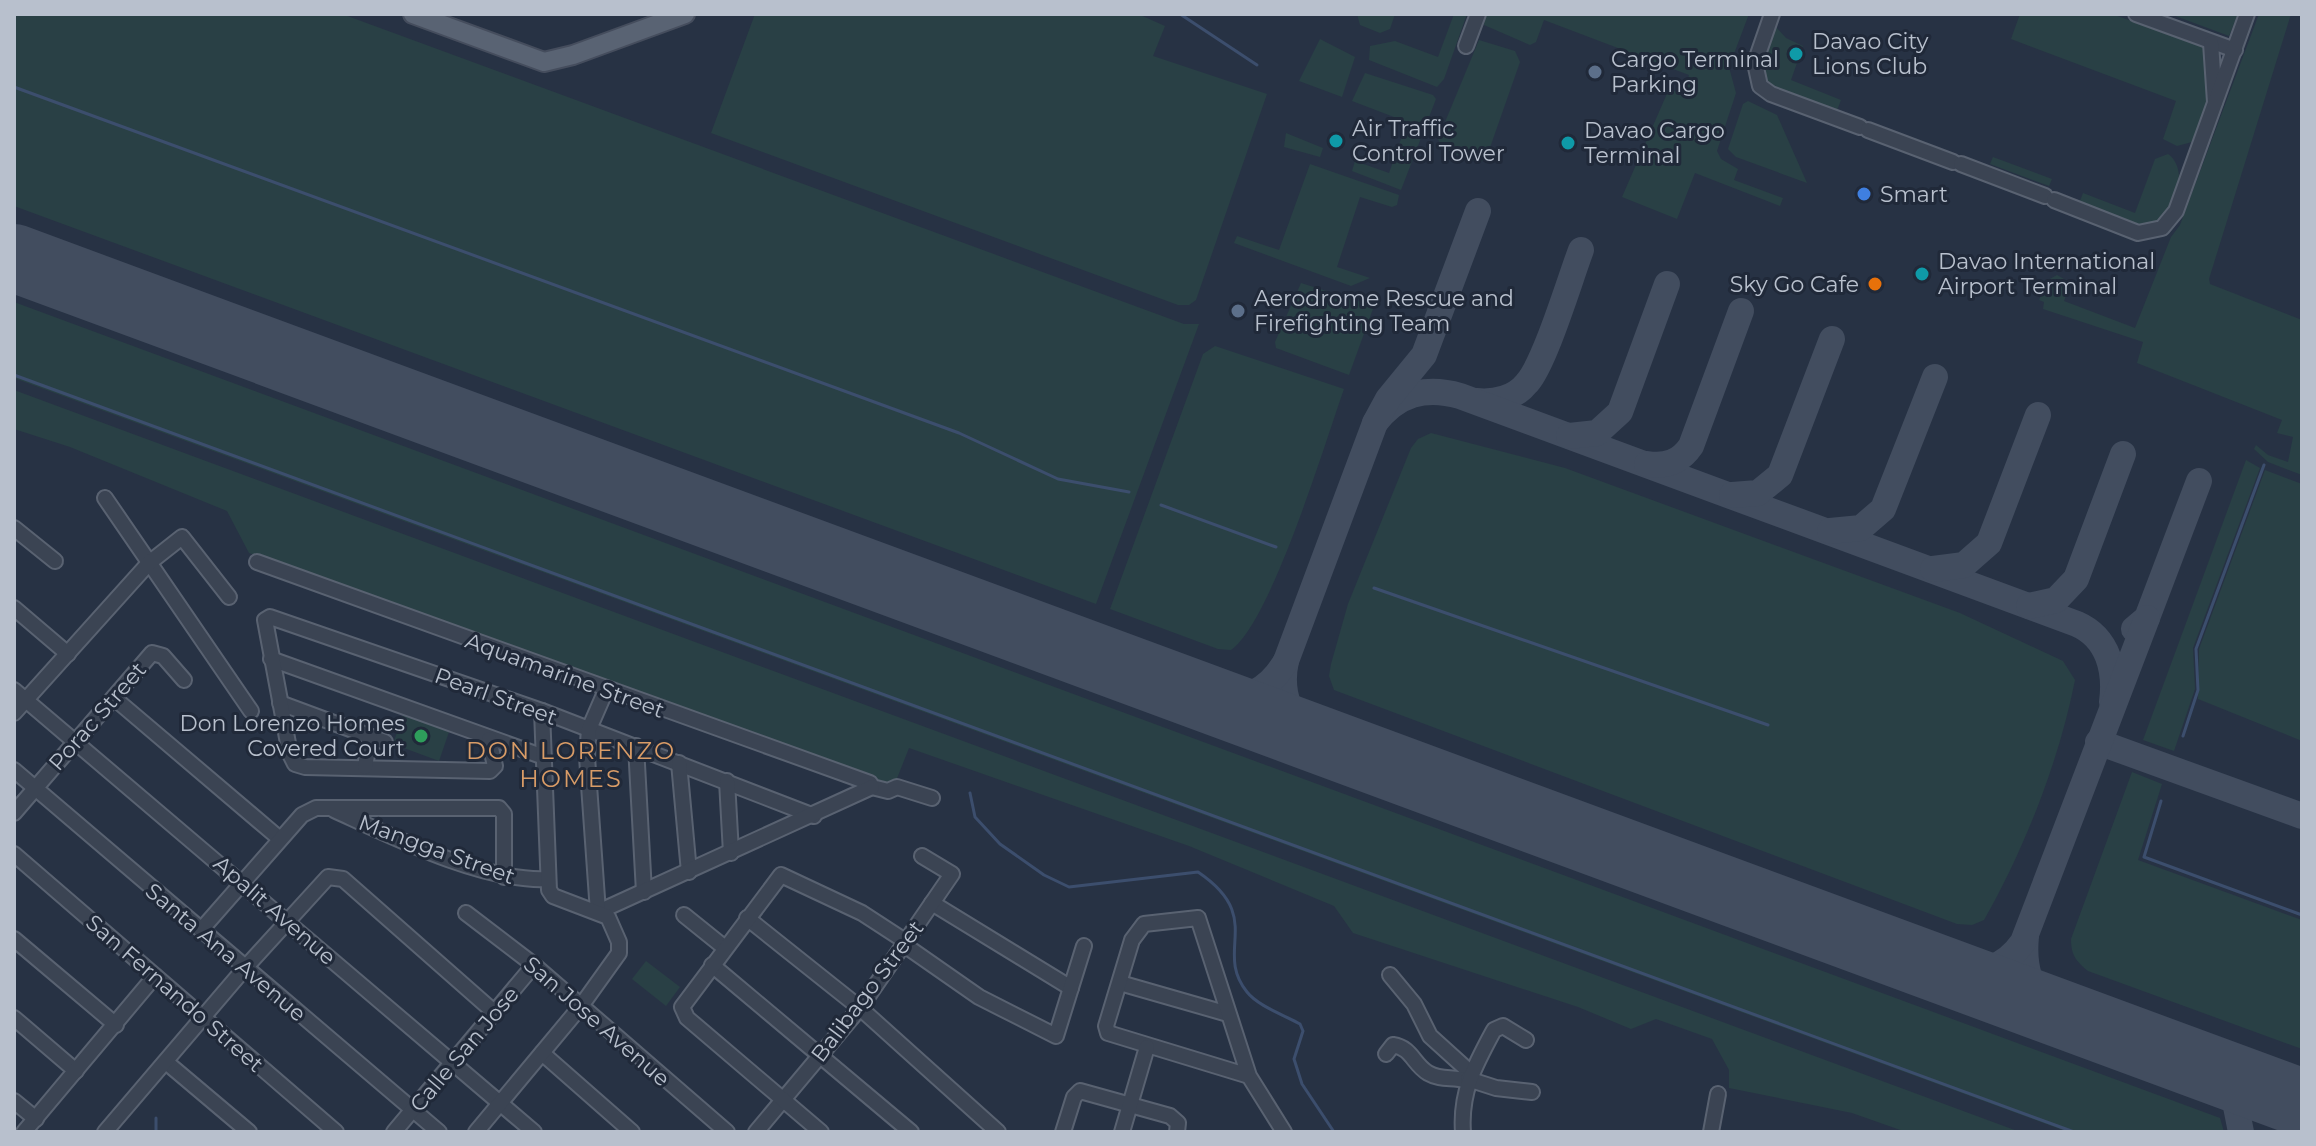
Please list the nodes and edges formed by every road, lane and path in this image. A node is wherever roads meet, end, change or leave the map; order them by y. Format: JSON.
{"nodes":[{"id":1,"x":413,"y":14,"type":"edge"},
{"id":2,"x":685,"y":14,"type":"edge"},
{"id":3,"x":1478,"y":14,"type":"edge"},
{"id":4,"x":1772,"y":14,"type":"edge"},
{"id":5,"x":2136,"y":14,"type":"edge"},
{"id":6,"x":2247,"y":14,"type":"edge"},
{"id":7,"x":2211,"y":43,"type":"junction"},
{"id":8,"x":1466,"y":46,"type":"dead end"},
{"id":9,"x":2235,"y":50,"type":"junction"},
{"id":10,"x":2215,"y":109,"type":"junction"},
{"id":11,"x":105,"y":498,"type":"dead end"},
{"id":12,"x":14,"y":528,"type":"edge"},
{"id":13,"x":55,"y":561,"type":"dead end"},
{"id":14,"x":257,"y":562,"type":"dead end"},
{"id":15,"x":149,"y":563,"type":"junction"},
{"id":16,"x":229,"y":597,"type":"dead end"},
{"id":17,"x":14,"y":608,"type":"edge"},
{"id":18,"x":68,"y":654,"type":"junction"},
{"id":19,"x":271,"y":659,"type":"junction"},
{"id":20,"x":184,"y":680,"type":"dead end"},
{"id":21,"x":606,"y":690,"type":"junction"},
{"id":22,"x":20,"y":695,"type":"edge"},
{"id":23,"x":114,"y":698,"type":"junction"},
{"id":24,"x":280,"y":703,"type":"junction"},
{"id":25,"x":251,"y":711,"type":"dead end"},
{"id":26,"x":542,"y":711,"type":"junction"},
{"id":27,"x":14,"y":713,"type":"edge"},
{"id":28,"x":589,"y":729,"type":"junction"},
{"id":29,"x":489,"y":739,"type":"junction"},
{"id":30,"x":76,"y":742,"type":"junction"},
{"id":31,"x":636,"y":746,"type":"junction"},
{"id":32,"x":544,"y":757,"type":"junction"},
{"id":33,"x":679,"y":763,"type":"junction"},
{"id":34,"x":365,"y":767,"type":"junction"},
{"id":35,"x":14,"y":770,"type":"edge"},
{"id":36,"x":727,"y":781,"type":"junction"},
{"id":37,"x":872,"y":787,"type":"junction"},
{"id":38,"x":35,"y":788,"type":"junction"},
{"id":39,"x":932,"y":798,"type":"dead end"},
{"id":40,"x":330,"y":808,"type":"junction"},
{"id":41,"x":14,"y":813,"type":"edge"},
{"id":42,"x":814,"y":816,"type":"junction"},
{"id":43,"x":280,"y":839,"type":"junction"},
{"id":44,"x":731,"y":853,"type":"junction"},
{"id":45,"x":14,"y":854,"type":"edge"},
{"id":46,"x":922,"y":856,"type":"dead end"},
{"id":47,"x":689,"y":872,"type":"junction"},
{"id":48,"x":504,"y":877,"type":"junction"},
{"id":49,"x":547,"y":879,"type":"junction"},
{"id":50,"x":243,"y":882,"type":"junction"},
{"id":51,"x":644,"y":892,"type":"junction"},
{"id":52,"x":932,"y":903,"type":"junction"},
{"id":53,"x":598,"y":912,"type":"junction"},
{"id":54,"x":466,"y":913,"type":"dead end"},
{"id":55,"x":684,"y":915,"type":"dead end"},
{"id":56,"x":747,"y":918,"type":"junction"},
{"id":57,"x":288,"y":920,"type":"junction"},
{"id":58,"x":201,"y":930,"type":"junction"},
{"id":59,"x":14,"y":939,"type":"edge"},
{"id":60,"x":904,"y":942,"type":"junction"},
{"id":61,"x":1084,"y":946,"type":"dead end"},
{"id":62,"x":725,"y":948,"type":"junction"},
{"id":63,"x":534,"y":965,"type":"junction"},
{"id":64,"x":712,"y":965,"type":"junction"},
{"id":65,"x":245,"y":968,"type":"junction"},
{"id":66,"x":1390,"y":975,"type":"dead end"},
{"id":67,"x":155,"y":976,"type":"junction"},
{"id":68,"x":1120,"y":983,"type":"junction"},
{"id":69,"x":1071,"y":988,"type":"junction"},
{"id":70,"x":581,"y":1006,"type":"junction"},
{"id":71,"x":860,"y":1008,"type":"junction"},
{"id":72,"x":494,"y":1012,"type":"junction"},
{"id":73,"x":1228,"y":1014,"type":"junction"},
{"id":74,"x":14,"y":1018,"type":"edge"},
{"id":75,"x":203,"y":1018,"type":"junction"},
{"id":76,"x":116,"y":1025,"type":"junction"},
{"id":77,"x":1526,"y":1040,"type":"dead end"},
{"id":78,"x":1147,"y":1047,"type":"junction"},
{"id":79,"x":542,"y":1053,"type":"junction"},
{"id":80,"x":1386,"y":1054,"type":"dead end"},
{"id":81,"x":821,"y":1055,"type":"junction"},
{"id":82,"x":452,"y":1061,"type":"junction"},
{"id":83,"x":166,"y":1062,"type":"junction"},
{"id":84,"x":76,"y":1071,"type":"junction"},
{"id":85,"x":1249,"y":1076,"type":"junction"},
{"id":86,"x":1469,"y":1078,"type":"junction"},
{"id":87,"x":1532,"y":1092,"type":"dead end"},
{"id":88,"x":1718,"y":1094,"type":"dead end"},
{"id":89,"x":784,"y":1100,"type":"junction"},
{"id":90,"x":14,"y":1101,"type":"edge"},
{"id":91,"x":500,"y":1103,"type":"junction"},
{"id":92,"x":1130,"y":1104,"type":"junction"},
{"id":93,"x":413,"y":1109,"type":"junction"},
{"id":94,"x":36,"y":1119,"type":"junction"},
{"id":95,"x":24,"y":1132,"type":"edge"},
{"id":96,"x":105,"y":1132,"type":"edge"},
{"id":97,"x":249,"y":1132,"type":"edge"},
{"id":98,"x":336,"y":1132,"type":"edge"},
{"id":99,"x":394,"y":1132,"type":"edge"},
{"id":100,"x":439,"y":1132,"type":"edge"},
{"id":101,"x":476,"y":1132,"type":"edge"},
{"id":102,"x":534,"y":1132,"type":"edge"},
{"id":103,"x":632,"y":1132,"type":"edge"},
{"id":104,"x":727,"y":1132,"type":"edge"},
{"id":105,"x":756,"y":1132,"type":"edge"},
{"id":106,"x":821,"y":1132,"type":"edge"},
{"id":107,"x":911,"y":1132,"type":"edge"},
{"id":108,"x":998,"y":1132,"type":"edge"},
{"id":109,"x":1063,"y":1132,"type":"edge"},
{"id":110,"x":1122,"y":1132,"type":"edge"},
{"id":111,"x":1177,"y":1132,"type":"edge"},
{"id":112,"x":1284,"y":1132,"type":"edge"},
{"id":113,"x":1463,"y":1132,"type":"edge"},
{"id":114,"x":1711,"y":1132,"type":"edge"}],
"edges":[{"from":1,"to":2,"type":"main road"},
{"from":3,"to":8,"type":"street"},
{"from":4,"to":10,"type":"street"},
{"from":5,"to":7,"type":"street"},
{"from":6,"to":9,"type":"street"},
{"from":7,"to":9,"type":"street"},
{"from":7,"to":10,"type":"street"},
{"from":9,"to":10,"type":"street"},
{"from":11,"to":15,"type":"street"},
{"from":12,"to":13,"type":"street"},
{"from":14,"to":21,"type":"street","name":"Aquamarine Street"},
{"from":15,"to":16,"type":"street"},
{"from":15,"to":18,"type":"street"},
{"from":15,"to":25,"type":"street"},
{"from":17,"to":18,"type":"street"},
{"from":18,"to":22,"type":"street"},
{"from":19,"to":24,"type":"street"},
{"from":19,"to":26,"type":"street","name":"Pearl Street"},
{"from":19,"to":29,"type":"street"},
{"from":20,"to":23,"type":"street","name":"Porac Street"},
{"from":21,"to":28,"type":"street"},
{"from":21,"to":37,"type":"street","name":"Aquamarine Street"},
{"from":22,"to":27,"type":"street"},
{"from":22,"to":30,"type":"street","name":"Apalit Avenue"},
{"from":23,"to":30,"type":"street","name":"Porac Street"},
{"from":23,"to":43,"type":"street"},
{"from":24,"to":34,"type":"street"},
{"from":24,"to":34,"type":"street"},
{"from":26,"to":28,"type":"street","name":"Pearl Street"},
{"from":26,"to":32,"type":"street"},
{"from":28,"to":31,"type":"street","name":"Pearl Street"},
{"from":28,"to":53,"type":"street"},
{"from":29,"to":32,"type":"street"},
{"from":29,"to":34,"type":"street"},
{"from":30,"to":38,"type":"street","name":"Porac Street"},
{"from":30,"to":50,"type":"street","name":"Apalit Avenue"},
{"from":31,"to":33,"type":"street","name":"Pearl Street"},
{"from":31,"to":51,"type":"street"},
{"from":32,"to":49,"type":"street"},
{"from":33,"to":36,"type":"street","name":"Pearl Street"},
{"from":33,"to":47,"type":"street"},
{"from":35,"to":38,"type":"street","name":"Santa Ana Avenue"},
{"from":36,"to":42,"type":"street","name":"Pearl Street"},
{"from":36,"to":44,"type":"street"},
{"from":37,"to":39,"type":"street"},
{"from":37,"to":42,"type":"street"},
{"from":38,"to":41,"type":"street","name":"Porac Street"},
{"from":38,"to":58,"type":"street","name":"Santa Ana Avenue"},
{"from":40,"to":43,"type":"street"},
{"from":40,"to":48,"type":"street","name":"Mangga Street"},
{"from":40,"to":48,"type":"street"},
{"from":42,"to":44,"type":"street"},
{"from":43,"to":50,"type":"street"},
{"from":44,"to":47,"type":"street"},
{"from":45,"to":67,"type":"street","name":"San Fernando Street"},
{"from":46,"to":52,"type":"street","name":"Balibago Street"},
{"from":47,"to":51,"type":"street"},
{"from":48,"to":49,"type":"street","name":"Mangga Street"},
{"from":49,"to":53,"type":"street"},
{"from":50,"to":57,"type":"street","name":"Apalit Avenue"},
{"from":50,"to":58,"type":"street"},
{"from":51,"to":53,"type":"street"},
{"from":52,"to":60,"type":"street","name":"Balibago Street"},
{"from":52,"to":69,"type":"street"},
{"from":53,"to":70,"type":"street"},
{"from":54,"to":63,"type":"street","name":"San Jose Avenue"},
{"from":55,"to":62,"type":"street"},
{"from":56,"to":60,"type":"street"},
{"from":56,"to":62,"type":"street"},
{"from":56,"to":71,"type":"street"},
{"from":57,"to":65,"type":"street"},
{"from":57,"to":72,"type":"street"},
{"from":57,"to":82,"type":"street","name":"Apalit Avenue"},
{"from":58,"to":65,"type":"street","name":"Santa Ana Avenue"},
{"from":59,"to":76,"type":"street"},
{"from":60,"to":69,"type":"street"},
{"from":60,"to":71,"type":"street","name":"Balibago Street"},
{"from":61,"to":69,"type":"street"},
{"from":62,"to":64,"type":"street"},
{"from":63,"to":70,"type":"street","name":"San Jose Avenue"},
{"from":63,"to":72,"type":"street","name":"Calle San Jose"},
{"from":64,"to":81,"type":"street"},
{"from":64,"to":89,"type":"street"},
{"from":65,"to":75,"type":"street"},
{"from":65,"to":93,"type":"street","name":"Santa Ana Avenue"},
{"from":66,"to":86,"type":"street"},
{"from":67,"to":75,"type":"street","name":"San Fernando Street"},
{"from":67,"to":76,"type":"street"},
{"from":68,"to":73,"type":"street"},
{"from":68,"to":73,"type":"street"},
{"from":68,"to":78,"type":"street"},
{"from":70,"to":79,"type":"street"},
{"from":70,"to":104,"type":"street","name":"San Jose Avenue"},
{"from":71,"to":81,"type":"street","name":"Balibago Street"},
{"from":71,"to":108,"type":"street"},
{"from":72,"to":82,"type":"street","name":"Calle San Jose"},
{"from":73,"to":85,"type":"street"},
{"from":74,"to":84,"type":"street"},
{"from":75,"to":83,"type":"street"},
{"from":75,"to":98,"type":"street","name":"San Fernando Street"},
{"from":76,"to":84,"type":"street"},
{"from":77,"to":86,"type":"street"},
{"from":78,"to":85,"type":"street"},
{"from":78,"to":92,"type":"street"},
{"from":79,"to":91,"type":"street"},
{"from":79,"to":103,"type":"street"},
{"from":80,"to":86,"type":"street"},
{"from":81,"to":89,"type":"street","name":"Balibago Street"},
{"from":81,"to":107,"type":"street"},
{"from":82,"to":91,"type":"street","name":"Apalit Avenue"},
{"from":82,"to":93,"type":"street","name":"Calle San Jose"},
{"from":83,"to":96,"type":"street"},
{"from":83,"to":97,"type":"street"},
{"from":84,"to":94,"type":"street"},
{"from":85,"to":112,"type":"street"},
{"from":86,"to":87,"type":"street"},
{"from":86,"to":113,"type":"street"},
{"from":88,"to":114,"type":"street"},
{"from":89,"to":105,"type":"street","name":"Balibago Street"},
{"from":89,"to":106,"type":"street"},
{"from":90,"to":94,"type":"street"},
{"from":91,"to":101,"type":"street"},
{"from":91,"to":102,"type":"street","name":"Apalit Avenue"},
{"from":92,"to":109,"type":"street"},
{"from":92,"to":110,"type":"street"},
{"from":92,"to":111,"type":"street"},
{"from":93,"to":99,"type":"street","name":"Calle San Jose"},
{"from":93,"to":100,"type":"street","name":"Santa Ana Avenue"},
{"from":94,"to":95,"type":"street"}]}
